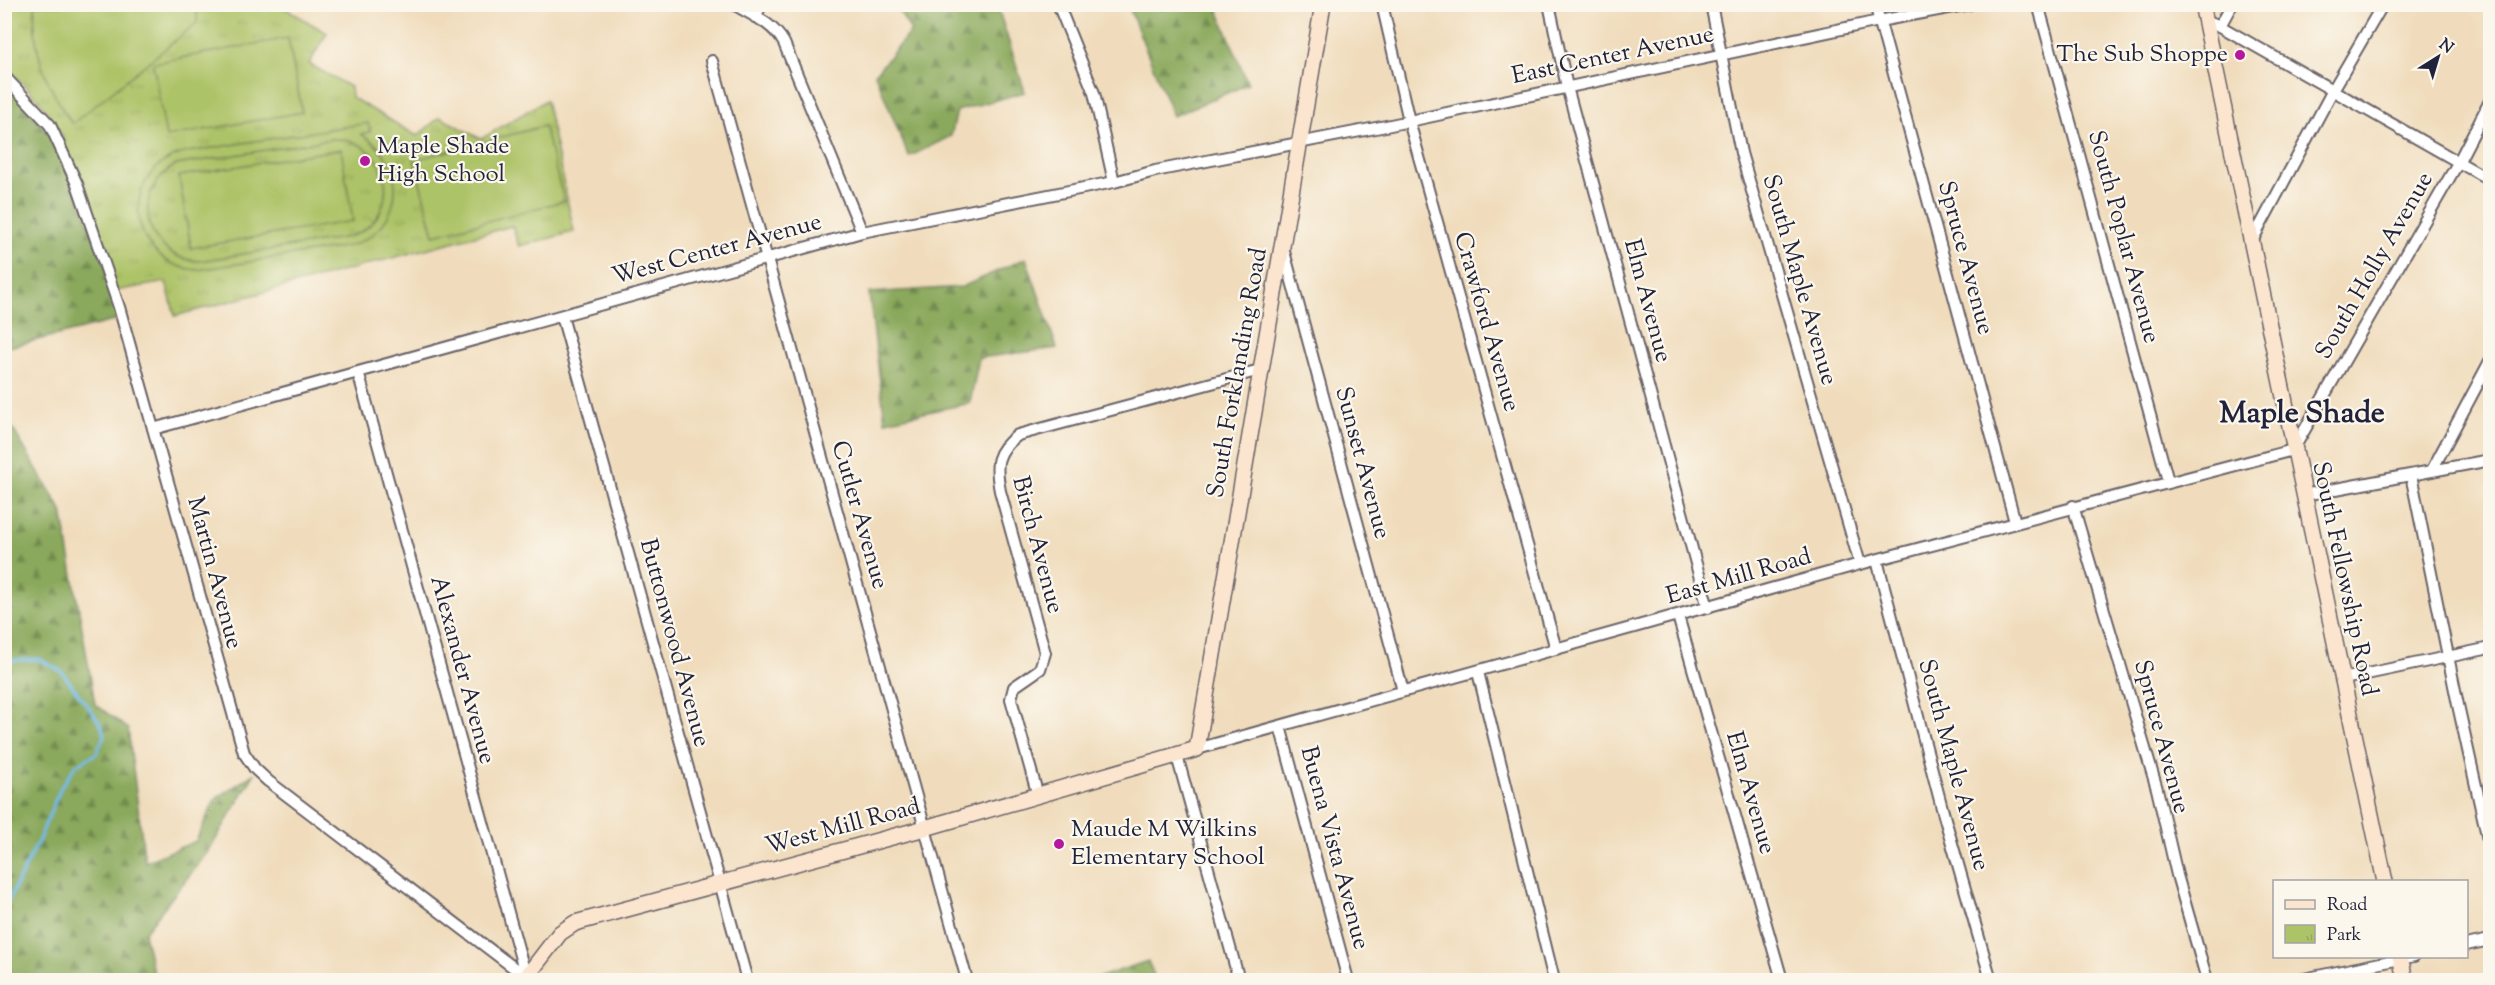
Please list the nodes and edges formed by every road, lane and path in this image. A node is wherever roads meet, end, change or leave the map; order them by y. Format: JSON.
{"nodes":[{"id":1,"x":733,"y":4,"type":"edge"},
{"id":2,"x":762,"y":4,"type":"edge"},
{"id":3,"x":1058,"y":4,"type":"edge"},
{"id":4,"x":1323,"y":4,"type":"edge"},
{"id":5,"x":1382,"y":4,"type":"edge"},
{"id":6,"x":1549,"y":4,"type":"edge"},
{"id":7,"x":1711,"y":4,"type":"edge"},
{"id":8,"x":1875,"y":4,"type":"edge"},
{"id":9,"x":1970,"y":4,"type":"edge"},
{"id":10,"x":2037,"y":4,"type":"edge"},
{"id":11,"x":2232,"y":4,"type":"edge"},
{"id":12,"x":2383,"y":4,"type":"edge"},
{"id":13,"x":2203,"y":12,"type":"edge"},
{"id":14,"x":755,"y":17,"type":"junction"},
{"id":15,"x":1879,"y":21,"type":"junction"},
{"id":16,"x":2220,"y":26,"type":"junction"},
{"id":17,"x":1722,"y":56,"type":"junction"},
{"id":18,"x":712,"y":62,"type":"dead end"},
{"id":19,"x":4,"y":75,"type":"edge"},
{"id":20,"x":1567,"y":87,"type":"junction"},
{"id":21,"x":2333,"y":90,"type":"junction"},
{"id":22,"x":2490,"y":101,"type":"edge"},
{"id":23,"x":1409,"y":121,"type":"junction"},
{"id":24,"x":1300,"y":143,"type":"junction"},
{"id":25,"x":2459,"y":162,"type":"junction"},
{"id":26,"x":2490,"y":180,"type":"edge"},
{"id":27,"x":1114,"y":182,"type":"junction"},
{"id":28,"x":862,"y":232,"type":"junction"},
{"id":29,"x":1282,"y":245,"type":"junction"},
{"id":30,"x":2251,"y":245,"type":"junction"},
{"id":31,"x":767,"y":258,"type":"junction"},
{"id":32,"x":562,"y":316,"type":"junction"},
{"id":33,"x":2490,"y":362,"type":"edge"},
{"id":34,"x":1260,"y":370,"type":"junction"},
{"id":35,"x":358,"y":372,"type":"junction"},
{"id":36,"x":153,"y":429,"type":"junction"},
{"id":37,"x":2293,"y":450,"type":"junction"},
{"id":38,"x":2490,"y":460,"type":"edge"},
{"id":39,"x":2432,"y":470,"type":"junction"},
{"id":40,"x":2411,"y":475,"type":"junction"},
{"id":41,"x":2168,"y":481,"type":"junction"},
{"id":42,"x":2304,"y":495,"type":"junction"},
{"id":43,"x":2073,"y":506,"type":"junction"},
{"id":44,"x":2015,"y":522,"type":"junction"},
{"id":45,"x":1877,"y":560,"type":"junction"},
{"id":46,"x":1860,"y":564,"type":"junction"},
{"id":47,"x":1708,"y":608,"type":"junction"},
{"id":48,"x":1678,"y":616,"type":"junction"},
{"id":49,"x":2490,"y":648,"type":"edge"},
{"id":50,"x":1556,"y":649,"type":"junction"},
{"id":51,"x":2450,"y":656,"type":"junction"},
{"id":52,"x":1478,"y":672,"type":"junction"},
{"id":53,"x":2343,"y":679,"type":"junction"},
{"id":54,"x":1403,"y":691,"type":"junction"},
{"id":55,"x":1280,"y":726,"type":"junction"},
{"id":56,"x":1197,"y":749,"type":"junction"},
{"id":57,"x":1177,"y":756,"type":"junction"},
{"id":58,"x":1038,"y":796,"type":"junction"},
{"id":59,"x":925,"y":828,"type":"junction"},
{"id":60,"x":2490,"y":849,"type":"edge"},
{"id":61,"x":2385,"y":880,"type":"edge"},
{"id":62,"x":720,"y":884,"type":"junction"},
{"id":63,"x":2490,"y":940,"type":"edge"},
{"id":64,"x":2468,"y":945,"type":"edge"},
{"id":65,"x":2405,"y":958,"type":"edge"},
{"id":66,"x":526,"y":979,"type":"edge"},
{"id":67,"x":747,"y":981,"type":"edge"},
{"id":68,"x":967,"y":981,"type":"edge"},
{"id":69,"x":1239,"y":981,"type":"edge"},
{"id":70,"x":1348,"y":981,"type":"edge"},
{"id":71,"x":1554,"y":981,"type":"edge"},
{"id":72,"x":1782,"y":981,"type":"edge"},
{"id":73,"x":1991,"y":981,"type":"edge"},
{"id":74,"x":2207,"y":981,"type":"edge"},
{"id":75,"x":2299,"y":981,"type":"edge"},
{"id":76,"x":2405,"y":981,"type":"edge"}],
"edges":[{"from":1,"to":14,"type":"street"},
{"from":2,"to":14,"type":"street"},
{"from":3,"to":27,"type":"street"},
{"from":4,"to":24,"type":"street","name":"South Forklanding Road"},
{"from":5,"to":23,"type":"street","name":"Crawford Avenue"},
{"from":6,"to":20,"type":"street","name":"Elm Avenue"},
{"from":7,"to":17,"type":"street","name":"South Maple Avenue"},
{"from":8,"to":15,"type":"street","name":"Spruce Avenue"},
{"from":9,"to":15,"type":"street","name":"East Center Avenue"},
{"from":10,"to":41,"type":"street","name":"South Poplar Avenue"},
{"from":11,"to":16,"type":"street"},
{"from":12,"to":21,"type":"street"},
{"from":13,"to":16,"type":"street"},
{"from":13,"to":30,"type":"street","name":"South Fellowship Road"},
{"from":14,"to":28,"type":"street"},
{"from":15,"to":17,"type":"street","name":"East Center Avenue"},
{"from":15,"to":44,"type":"street","name":"Spruce Avenue"},
{"from":16,"to":21,"type":"street"},
{"from":17,"to":20,"type":"street","name":"East Center Avenue"},
{"from":17,"to":46,"type":"street","name":"South Maple Avenue"},
{"from":18,"to":31,"type":"street","name":"Cutler Avenue"},
{"from":19,"to":36,"type":"street","name":"Martin Avenue"},
{"from":20,"to":23,"type":"street","name":"East Center Avenue"},
{"from":20,"to":47,"type":"street","name":"Elm Avenue"},
{"from":21,"to":25,"type":"street"},
{"from":21,"to":30,"type":"street"},
{"from":22,"to":25,"type":"street","name":"South Holly Avenue"},
{"from":23,"to":24,"type":"street","name":"East Center Avenue"},
{"from":23,"to":50,"type":"street","name":"Crawford Avenue"},
{"from":24,"to":27,"type":"street","name":"West Center Avenue"},
{"from":24,"to":29,"type":"street","name":"South Forklanding Road"},
{"from":25,"to":26,"type":"street"},
{"from":25,"to":37,"type":"street","name":"South Holly Avenue"},
{"from":27,"to":28,"type":"street","name":"West Center Avenue"},
{"from":28,"to":31,"type":"street","name":"West Center Avenue"},
{"from":29,"to":34,"type":"street","name":"South Forklanding Road"},
{"from":29,"to":54,"type":"street","name":"Sunset Avenue"},
{"from":30,"to":37,"type":"street","name":"South Fellowship Road"},
{"from":31,"to":32,"type":"street","name":"West Center Avenue"},
{"from":31,"to":59,"type":"street","name":"Cutler Avenue"},
{"from":32,"to":35,"type":"street","name":"West Center Avenue"},
{"from":32,"to":62,"type":"street","name":"Buttonwood Avenue"},
{"from":33,"to":39,"type":"street"},
{"from":34,"to":56,"type":"street","name":"South Forklanding Road"},
{"from":34,"to":58,"type":"street","name":"Birch Avenue"},
{"from":35,"to":36,"type":"street","name":"West Center Avenue"},
{"from":35,"to":66,"type":"street","name":"Alexander Avenue"},
{"from":36,"to":66,"type":"street","name":"Martin Avenue"},
{"from":37,"to":41,"type":"street","name":"East Mill Road"},
{"from":37,"to":42,"type":"street","name":"South Fellowship Road"},
{"from":38,"to":39,"type":"street"},
{"from":39,"to":40,"type":"street"},
{"from":40,"to":42,"type":"street"},
{"from":40,"to":51,"type":"street"},
{"from":41,"to":43,"type":"street","name":"East Mill Road"},
{"from":42,"to":53,"type":"street","name":"South Fellowship Road"},
{"from":43,"to":44,"type":"street","name":"East Mill Road"},
{"from":43,"to":74,"type":"street","name":"Spruce Avenue"},
{"from":44,"to":45,"type":"street","name":"East Mill Road"},
{"from":45,"to":46,"type":"street","name":"East Mill Road"},
{"from":45,"to":73,"type":"street","name":"South Maple Avenue"},
{"from":46,"to":47,"type":"street","name":"East Mill Road"},
{"from":47,"to":48,"type":"street","name":"East Mill Road"},
{"from":48,"to":50,"type":"street","name":"East Mill Road"},
{"from":48,"to":72,"type":"street","name":"Elm Avenue"},
{"from":49,"to":51,"type":"street"},
{"from":50,"to":52,"type":"street","name":"East Mill Road"},
{"from":51,"to":53,"type":"street"},
{"from":51,"to":60,"type":"street"},
{"from":52,"to":54,"type":"street","name":"East Mill Road"},
{"from":52,"to":71,"type":"street"},
{"from":53,"to":61,"type":"street","name":"South Fellowship Road"},
{"from":54,"to":55,"type":"street","name":"East Mill Road"},
{"from":55,"to":56,"type":"street","name":"East Mill Road"},
{"from":55,"to":70,"type":"street","name":"Buena Vista Avenue"},
{"from":56,"to":57,"type":"street","name":"West Mill Road"},
{"from":57,"to":58,"type":"street","name":"West Mill Road"},
{"from":57,"to":69,"type":"street"},
{"from":58,"to":59,"type":"street","name":"West Mill Road"},
{"from":59,"to":62,"type":"street","name":"West Mill Road"},
{"from":59,"to":68,"type":"street","name":"Cutler Avenue"},
{"from":62,"to":66,"type":"street","name":"West Mill Road"},
{"from":62,"to":67,"type":"street","name":"Buttonwood Avenue"},
{"from":63,"to":64,"type":"street"},
{"from":65,"to":75,"type":"street"},
{"from":65,"to":76,"type":"street"}]}
